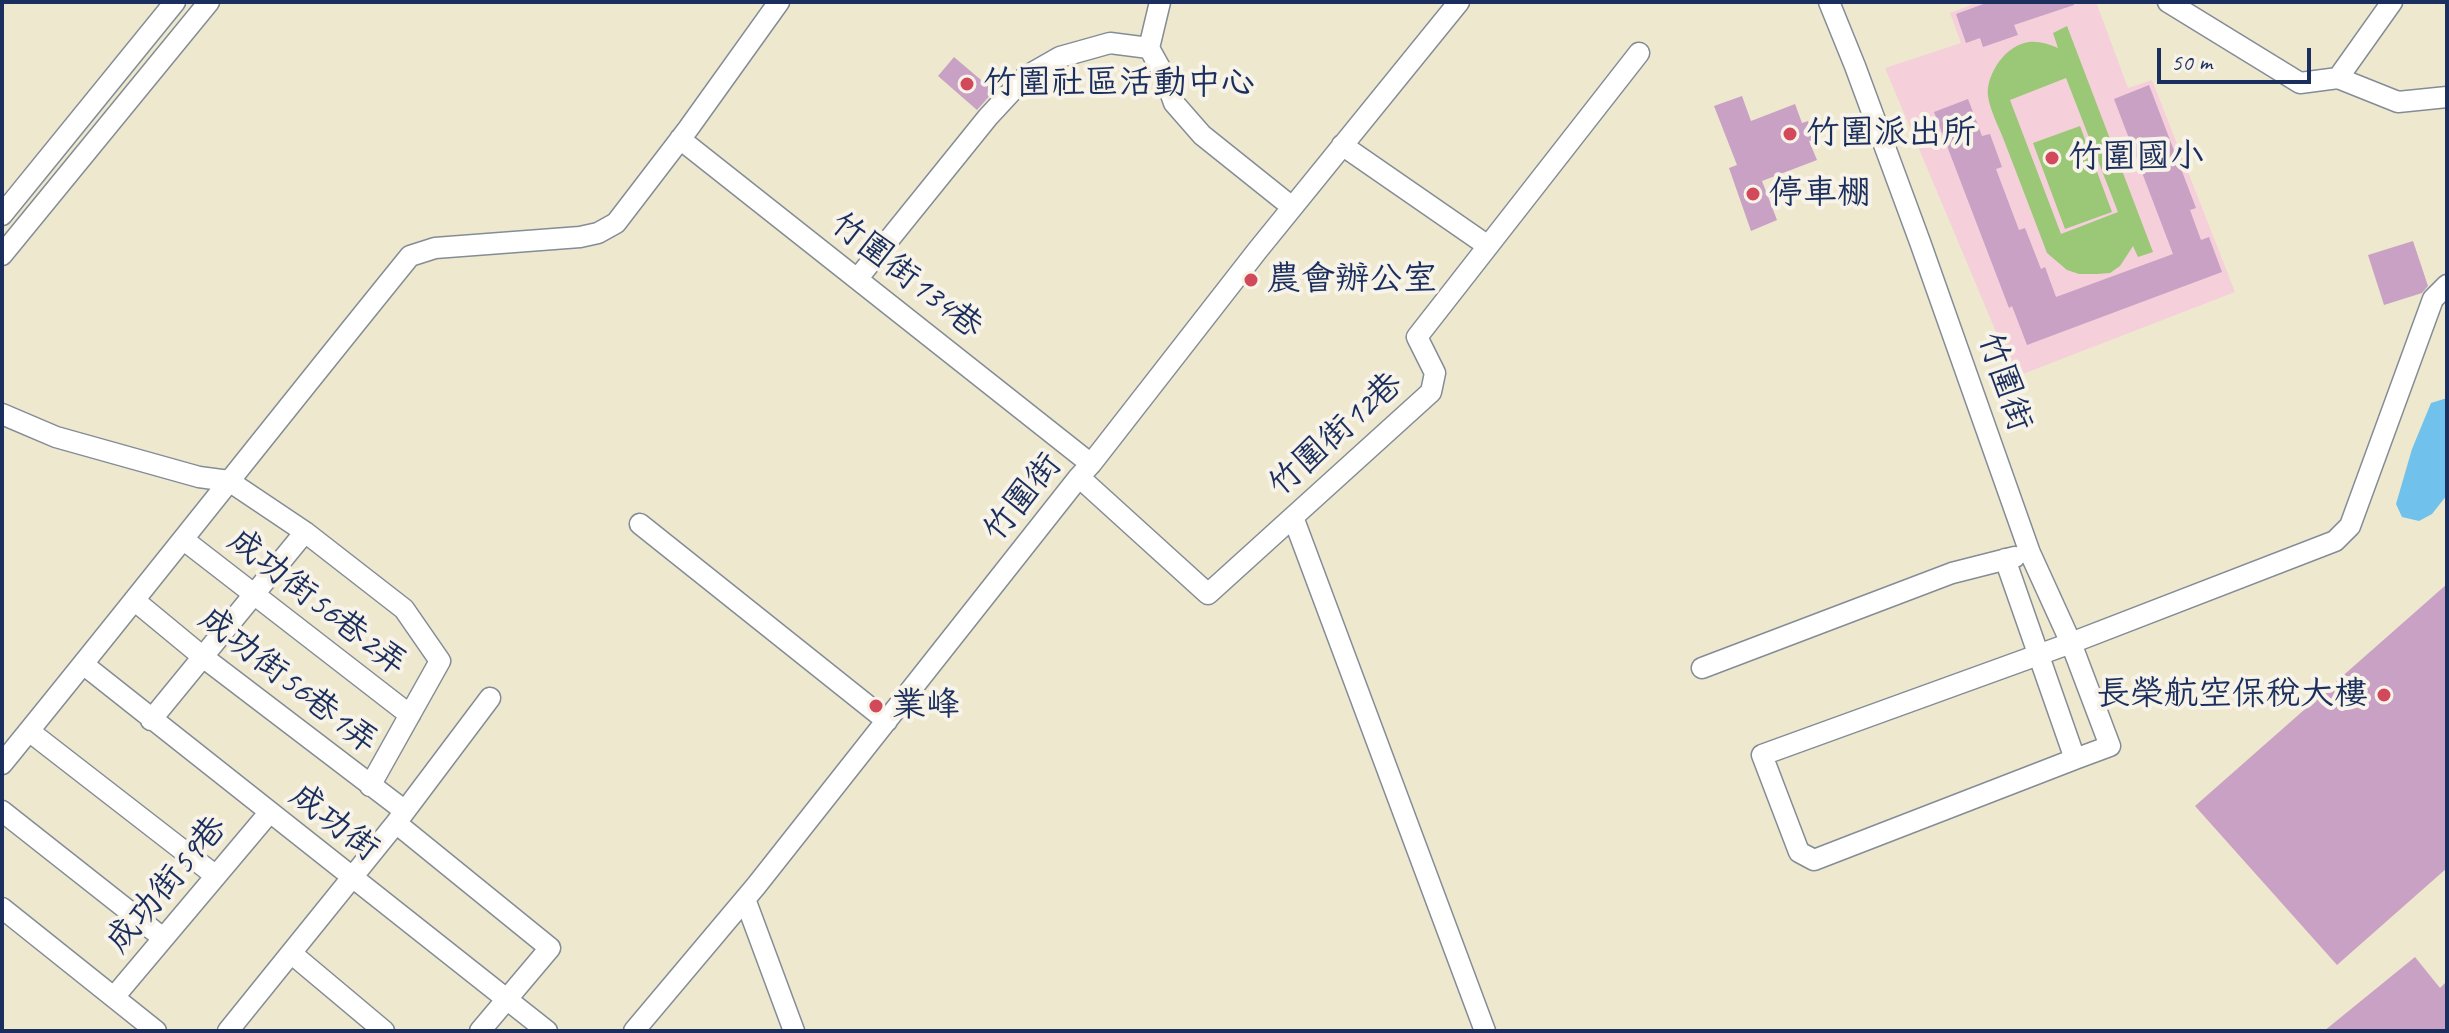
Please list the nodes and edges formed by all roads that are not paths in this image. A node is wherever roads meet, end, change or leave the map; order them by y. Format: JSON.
{"nodes":[{"id":1,"x":175,"y":2,"type":"edge"},
{"id":2,"x":209,"y":2,"type":"edge"},
{"id":3,"x":779,"y":2,"type":"edge"},
{"id":4,"x":1160,"y":2,"type":"edge"},
{"id":5,"x":1459,"y":2,"type":"edge"},
{"id":6,"x":1829,"y":2,"type":"edge"},
{"id":7,"x":2168,"y":2,"type":"edge"},
{"id":8,"x":2392,"y":2,"type":"edge"},
{"id":9,"x":1149,"y":48,"type":"junction"},
{"id":10,"x":1639,"y":53,"type":"dead end"},
{"id":11,"x":2338,"y":78,"type":"junction"},
{"id":12,"x":2447,"y":97,"type":"edge"},
{"id":13,"x":680,"y":139,"type":"junction"},
{"id":14,"x":1342,"y":145,"type":"junction"},
{"id":15,"x":1292,"y":207,"type":"junction"},
{"id":16,"x":2,"y":215,"type":"edge"},
{"id":17,"x":1488,"y":246,"type":"junction"},
{"id":18,"x":2,"y":255,"type":"edge"},
{"id":19,"x":858,"y":278,"type":"junction"},
{"id":20,"x":2447,"y":285,"type":"edge"},
{"id":21,"x":2,"y":414,"type":"edge"},
{"id":22,"x":1085,"y":471,"type":"junction"},
{"id":23,"x":229,"y":481,"type":"junction"},
{"id":24,"x":1293,"y":517,"type":"junction"},
{"id":25,"x":640,"y":524,"type":"dead end"},
{"id":26,"x":305,"y":532,"type":"junction"},
{"id":27,"x":184,"y":540,"type":"junction"},
{"id":28,"x":2030,"y":553,"type":"junction"},
{"id":29,"x":2005,"y":559,"type":"junction"},
{"id":30,"x":254,"y":594,"type":"junction"},
{"id":31,"x":134,"y":600,"type":"junction"},
{"id":32,"x":2071,"y":643,"type":"junction"},
{"id":33,"x":2038,"y":655,"type":"junction"},
{"id":34,"x":203,"y":657,"type":"junction"},
{"id":35,"x":83,"y":664,"type":"junction"},
{"id":36,"x":1702,"y":668,"type":"dead end"},
{"id":37,"x":490,"y":698,"type":"dead end"},
{"id":38,"x":410,"y":715,"type":"junction"},
{"id":39,"x":151,"y":720,"type":"junction"},
{"id":40,"x":887,"y":721,"type":"junction"},
{"id":41,"x":29,"y":731,"type":"junction"},
{"id":42,"x":2075,"y":759,"type":"junction"},
{"id":43,"x":2,"y":764,"type":"edge"},
{"id":44,"x":370,"y":786,"type":"junction"},
{"id":45,"x":2,"y":811,"type":"edge"},
{"id":46,"x":269,"y":813,"type":"junction"},
{"id":47,"x":400,"y":817,"type":"junction"},
{"id":48,"x":216,"y":876,"type":"junction"},
{"id":49,"x":352,"y":877,"type":"junction"},
{"id":50,"x":745,"y":899,"type":"junction"},
{"id":51,"x":2,"y":908,"type":"edge"},
{"id":52,"x":163,"y":938,"type":"junction"},
{"id":53,"x":291,"y":953,"type":"junction"},
{"id":54,"x":114,"y":997,"type":"junction"},
{"id":55,"x":506,"y":999,"type":"junction"},
{"id":56,"x":230,"y":1030,"type":"edge"},
{"id":57,"x":156,"y":1031,"type":"edge"},
{"id":58,"x":384,"y":1031,"type":"edge"},
{"id":59,"x":480,"y":1031,"type":"edge"},
{"id":60,"x":547,"y":1031,"type":"edge"},
{"id":61,"x":634,"y":1031,"type":"edge"},
{"id":62,"x":794,"y":1031,"type":"edge"},
{"id":63,"x":1485,"y":1031,"type":"edge"}],
"edges":[{"from":1,"to":16,"type":"street"},
{"from":2,"to":18,"type":"street"},
{"from":3,"to":13,"type":"street"},
{"from":4,"to":9,"type":"street"},
{"from":5,"to":14,"type":"street","name":"竹圍街"},
{"from":6,"to":28,"type":"street","name":"竹圍街"},
{"from":7,"to":11,"type":"street"},
{"from":8,"to":11,"type":"street"},
{"from":9,"to":15,"type":"street"},
{"from":9,"to":19,"type":"street"},
{"from":10,"to":17,"type":"street","name":"竹圍街12巷"},
{"from":11,"to":12,"type":"street"},
{"from":13,"to":19,"type":"street","name":"竹圍街134巷"},
{"from":13,"to":23,"type":"street"},
{"from":14,"to":15,"type":"street","name":"竹圍街"},
{"from":14,"to":17,"type":"street"},
{"from":15,"to":22,"type":"street","name":"竹圍街"},
{"from":17,"to":24,"type":"street","name":"竹圍街12巷"},
{"from":19,"to":22,"type":"street","name":"竹圍街134巷"},
{"from":20,"to":32,"type":"street"},
{"from":21,"to":23,"type":"street"},
{"from":22,"to":24,"type":"street","name":"竹圍街12巷"},
{"from":22,"to":40,"type":"street","name":"竹圍街"},
{"from":23,"to":26,"type":"street"},
{"from":23,"to":27,"type":"street"},
{"from":24,"to":63,"type":"street"},
{"from":25,"to":40,"type":"street"},
{"from":26,"to":30,"type":"street"},
{"from":26,"to":38,"type":"street"},
{"from":27,"to":30,"type":"street","name":"成功街56巷2弄"},
{"from":27,"to":31,"type":"street"},
{"from":28,"to":29,"type":"street"},
{"from":28,"to":32,"type":"street","name":"竹圍街"},
{"from":29,"to":33,"type":"street"},
{"from":29,"to":36,"type":"street"},
{"from":30,"to":34,"type":"street"},
{"from":30,"to":38,"type":"street","name":"成功街56巷2弄"},
{"from":31,"to":34,"type":"street","name":"成功街56巷1弄"},
{"from":31,"to":35,"type":"street"},
{"from":32,"to":33,"type":"street"},
{"from":32,"to":42,"type":"street","name":"竹圍街"},
{"from":33,"to":42,"type":"street"},
{"from":33,"to":42,"type":"street"},
{"from":34,"to":39,"type":"street"},
{"from":34,"to":44,"type":"street","name":"成功街56巷1弄"},
{"from":35,"to":39,"type":"street","name":"成功街"},
{"from":35,"to":41,"type":"street"},
{"from":37,"to":47,"type":"street"},
{"from":38,"to":44,"type":"street"},
{"from":39,"to":46,"type":"street","name":"成功街"},
{"from":40,"to":50,"type":"street","name":"竹圍街"},
{"from":41,"to":43,"type":"street"},
{"from":41,"to":48,"type":"street"},
{"from":44,"to":47,"type":"street","name":"成功街56巷1弄"},
{"from":45,"to":52,"type":"street"},
{"from":46,"to":48,"type":"street","name":"成功街59巷"},
{"from":46,"to":49,"type":"street","name":"成功街"},
{"from":47,"to":49,"type":"street"},
{"from":47,"to":55,"type":"street","name":"成功街56巷1弄"},
{"from":48,"to":52,"type":"street","name":"成功街59巷"},
{"from":49,"to":53,"type":"street"},
{"from":49,"to":55,"type":"street","name":"成功街"},
{"from":50,"to":61,"type":"street","name":"竹圍街"},
{"from":50,"to":62,"type":"street"},
{"from":51,"to":54,"type":"street"},
{"from":52,"to":54,"type":"street","name":"成功街59巷"},
{"from":53,"to":56,"type":"street"},
{"from":53,"to":58,"type":"street"},
{"from":54,"to":57,"type":"street"},
{"from":55,"to":59,"type":"street"},
{"from":55,"to":60,"type":"street","name":"成功街"}]}
